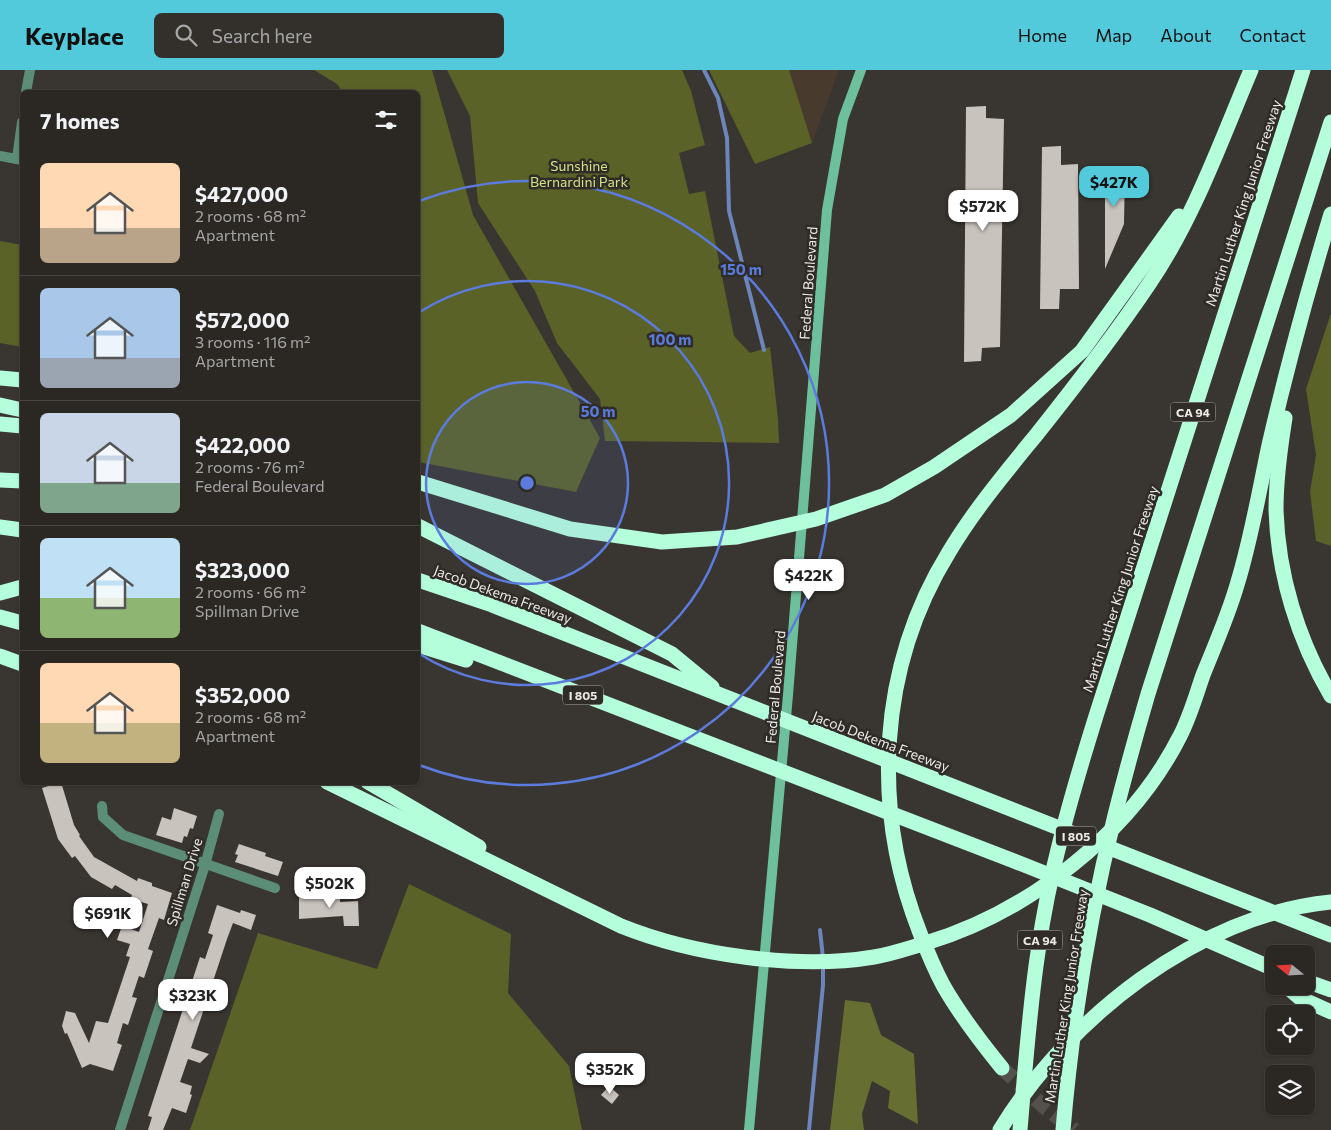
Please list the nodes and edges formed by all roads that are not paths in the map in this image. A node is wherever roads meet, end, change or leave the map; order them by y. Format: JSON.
{"nodes":[{"id":1,"x":30,"y":70,"type":"edge"},
{"id":2,"x":861,"y":70,"type":"edge"},
{"id":3,"x":1251,"y":70,"type":"edge"},
{"id":4,"x":1303,"y":70,"type":"edge"},
{"id":5,"x":26,"y":90,"type":"edge"},
{"id":6,"x":1331,"y":122,"type":"edge"},
{"id":7,"x":0,"y":156,"type":"edge"},
{"id":8,"x":20,"y":159,"type":"edge"},
{"id":9,"x":1212,"y":167,"type":"junction"},
{"id":10,"x":1331,"y":214,"type":"edge"},
{"id":11,"x":1305,"y":305,"type":"junction"},
{"id":12,"x":0,"y":378,"type":"edge"},
{"id":13,"x":20,"y":380,"type":"edge"},
{"id":14,"x":0,"y":405,"type":"edge"},
{"id":15,"x":20,"y":410,"type":"edge"},
{"id":16,"x":0,"y":424,"type":"edge"},
{"id":17,"x":20,"y":426,"type":"edge"},
{"id":18,"x":0,"y":480,"type":"edge"},
{"id":19,"x":20,"y":481,"type":"edge"},
{"id":20,"x":420,"y":483,"type":"edge"},
{"id":21,"x":0,"y":527,"type":"edge"},
{"id":22,"x":420,"y":527,"type":"edge"},
{"id":23,"x":20,"y":530,"type":"edge"},
{"id":24,"x":420,"y":581,"type":"edge"},
{"id":25,"x":20,"y":587,"type":"edge"},
{"id":26,"x":0,"y":593,"type":"edge"},
{"id":27,"x":0,"y":617,"type":"edge"},
{"id":28,"x":20,"y":622,"type":"edge"},
{"id":29,"x":420,"y":633,"type":"edge"},
{"id":30,"x":420,"y":646,"type":"edge"},
{"id":31,"x":0,"y":656,"type":"edge"},
{"id":32,"x":20,"y":663,"type":"edge"},
{"id":33,"x":569,"y":690,"type":"junction"},
{"id":34,"x":723,"y":696,"type":"junction"},
{"id":35,"x":1331,"y":696,"type":"edge"},
{"id":36,"x":333,"y":785,"type":"edge"},
{"id":37,"x":373,"y":785,"type":"edge"},
{"id":38,"x":102,"y":806,"type":"dead end"},
{"id":39,"x":219,"y":814,"type":"dead end"},
{"id":40,"x":205,"y":865,"type":"junction"},
{"id":41,"x":275,"y":888,"type":"dead end"},
{"id":42,"x":1331,"y":902,"type":"edge"},
{"id":43,"x":582,"y":906,"type":"junction"},
{"id":44,"x":1331,"y":935,"type":"edge"},
{"id":45,"x":1255,"y":962,"type":"junction"},
{"id":46,"x":1265,"y":966,"type":"edge"},
{"id":47,"x":1265,"y":970,"type":"edge"},
{"id":48,"x":1315,"y":984,"type":"edge"},
{"id":49,"x":1331,"y":990,"type":"edge"},
{"id":50,"x":1296,"y":995,"type":"edge"},
{"id":51,"x":1331,"y":1012,"type":"edge"},
{"id":52,"x":1002,"y":1068,"type":"tunnel mouth"},
{"id":53,"x":120,"y":1130,"type":"edge"},
{"id":54,"x":749,"y":1130,"type":"edge"},
{"id":55,"x":1000,"y":1130,"type":"edge"},
{"id":56,"x":1020,"y":1130,"type":"edge"},
{"id":57,"x":1063,"y":1130,"type":"edge"}],
"edges":[{"from":1,"to":5,"type":"street"},
{"from":2,"to":54,"type":"main road","name":"Federal Boulevard"},
{"from":3,"to":9,"type":"highway"},
{"from":4,"to":56,"type":"highway","name":"Martin Luther King Junior Freeway","number":"CA 94"},
{"from":6,"to":57,"type":"highway","name":"Martin Luther King Junior Freeway","number":"CA 94"},
{"from":7,"to":8,"type":"street"},
{"from":9,"to":20,"type":"highway"},
{"from":9,"to":52,"type":"highway"},
{"from":10,"to":11,"type":"highway"},
{"from":11,"to":35,"type":"highway"},
{"from":11,"to":43,"type":"highway"},
{"from":12,"to":13,"type":"highway"},
{"from":14,"to":15,"type":"highway"},
{"from":16,"to":17,"type":"highway"},
{"from":18,"to":19,"type":"highway"},
{"from":21,"to":23,"type":"highway"},
{"from":22,"to":34,"type":"highway"},
{"from":24,"to":34,"type":"highway","name":"Jacob Dekema Freeway","number":"I 805"},
{"from":25,"to":26,"type":"highway"},
{"from":27,"to":28,"type":"highway"},
{"from":29,"to":33,"type":"highway","number":"I 805"},
{"from":30,"to":33,"type":"highway"},
{"from":31,"to":32,"type":"highway"},
{"from":33,"to":45,"type":"highway","number":"I 805"},
{"from":34,"to":44,"type":"highway","name":"Jacob Dekema Freeway","number":"I 805"},
{"from":36,"to":43,"type":"highway"},
{"from":37,"to":43,"type":"highway"},
{"from":38,"to":40,"type":"street"},
{"from":39,"to":40,"type":"street","name":"Spillman Drive"},
{"from":40,"to":41,"type":"street"},
{"from":40,"to":53,"type":"street","name":"Spillman Drive"},
{"from":42,"to":55,"type":"highway"},
{"from":45,"to":46,"type":"highway","number":"I 805"},
{"from":45,"to":47,"type":"highway"},
{"from":48,"to":49,"type":"highway"},
{"from":50,"to":51,"type":"highway"}]}
